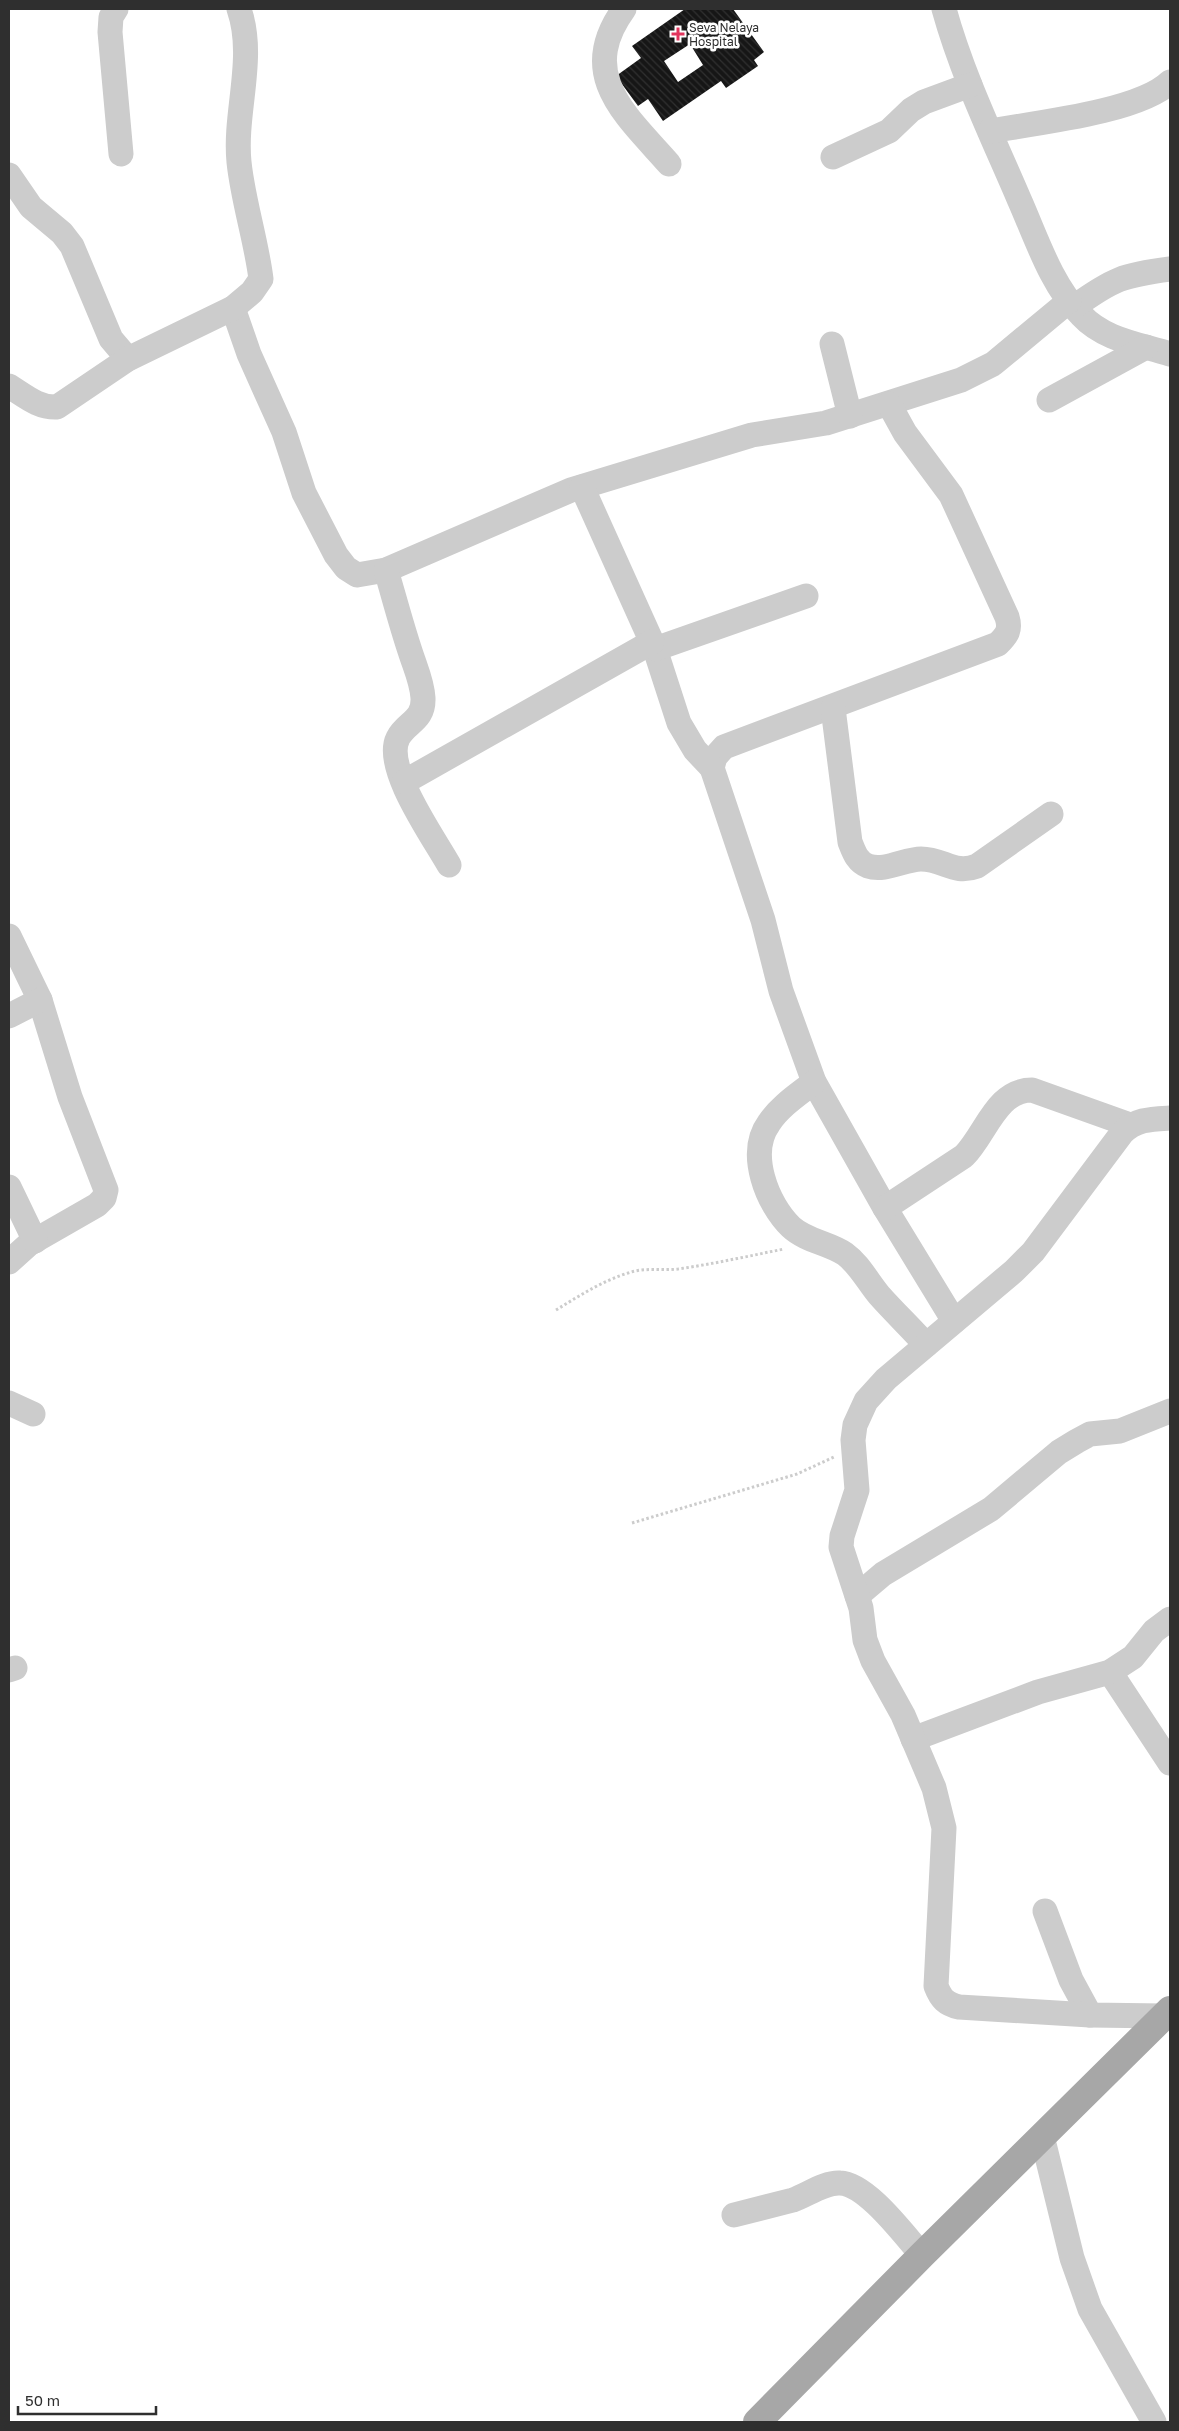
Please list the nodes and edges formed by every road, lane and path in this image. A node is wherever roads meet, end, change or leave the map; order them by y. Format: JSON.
{"nodes":[{"id":1,"x":116,"y":9,"type":"edge"},
{"id":2,"x":239,"y":9,"type":"edge"},
{"id":3,"x":624,"y":9,"type":"edge"},
{"id":4,"x":944,"y":9,"type":"edge"},
{"id":5,"x":970,"y":85,"type":"junction"},
{"id":6,"x":1168,"y":90,"type":"edge"},
{"id":7,"x":990,"y":131,"type":"junction"},
{"id":8,"x":121,"y":154,"type":"dead end"},
{"id":9,"x":833,"y":157,"type":"dead end"},
{"id":10,"x":669,"y":164,"type":"dead end"},
{"id":11,"x":9,"y":175,"type":"edge"},
{"id":12,"x":1170,"y":269,"type":"edge"},
{"id":13,"x":1072,"y":304,"type":"junction"},
{"id":14,"x":233,"y":308,"type":"junction"},
{"id":15,"x":832,"y":344,"type":"dead end"},
{"id":16,"x":1162,"y":355,"type":"edge"},
{"id":17,"x":128,"y":359,"type":"junction"},
{"id":18,"x":9,"y":386,"type":"edge"},
{"id":19,"x":1049,"y":400,"type":"dead end"},
{"id":20,"x":888,"y":404,"type":"junction"},
{"id":21,"x":850,"y":416,"type":"junction"},
{"id":22,"x":582,"y":487,"type":"junction"},
{"id":23,"x":386,"y":570,"type":"junction"},
{"id":24,"x":806,"y":596,"type":"dead end"},
{"id":25,"x":654,"y":646,"type":"junction"},
{"id":26,"x":833,"y":708,"type":"junction"},
{"id":27,"x":712,"y":768,"type":"junction"},
{"id":28,"x":404,"y":782,"type":"junction"},
{"id":29,"x":1051,"y":814,"type":"dead end"},
{"id":30,"x":449,"y":865,"type":"dead end"},
{"id":31,"x":9,"y":936,"type":"edge"},
{"id":32,"x":40,"y":1000,"type":"junction"},
{"id":33,"x":9,"y":1016,"type":"edge"},
{"id":34,"x":814,"y":1082,"type":"junction"},
{"id":35,"x":1170,"y":1118,"type":"edge"},
{"id":36,"x":1130,"y":1125,"type":"junction"},
{"id":37,"x":9,"y":1187,"type":"edge"},
{"id":38,"x":885,"y":1208,"type":"junction"},
{"id":39,"x":35,"y":1241,"type":"junction"},
{"id":40,"x":786,"y":1249,"type":"dead end"},
{"id":41,"x":9,"y":1262,"type":"edge"},
{"id":42,"x":556,"y":1310,"type":"dead end"},
{"id":43,"x":954,"y":1321,"type":"junction"},
{"id":44,"x":926,"y":1345,"type":"junction"},
{"id":45,"x":9,"y":1403,"type":"edge"},
{"id":46,"x":1170,"y":1412,"type":"edge"},
{"id":47,"x":33,"y":1414,"type":"dead end"},
{"id":48,"x":854,"y":1440,"type":"junction"},
{"id":49,"x":632,"y":1523,"type":"dead end"},
{"id":50,"x":857,"y":1596,"type":"junction"},
{"id":51,"x":1170,"y":1619,"type":"edge"},
{"id":52,"x":1110,"y":1672,"type":"junction"},
{"id":53,"x":913,"y":1740,"type":"junction"},
{"id":54,"x":1170,"y":1764,"type":"edge"},
{"id":55,"x":1045,"y":1911,"type":"dead end"},
{"id":56,"x":1167,"y":2013,"type":"edge"},
{"id":57,"x":1090,"y":2015,"type":"junction"},
{"id":58,"x":1042,"y":2136,"type":"junction"},
{"id":59,"x":734,"y":2215,"type":"dead end"},
{"id":60,"x":922,"y":2255,"type":"junction"},
{"id":61,"x":757,"y":2422,"type":"edge"},
{"id":62,"x":1154,"y":2422,"type":"edge"}],
"edges":[{"from":1,"to":8,"type":"street"},
{"from":2,"to":14,"type":"street"},
{"from":3,"to":10,"type":"street"},
{"from":4,"to":5,"type":"street"},
{"from":5,"to":7,"type":"street"},
{"from":5,"to":9,"type":"street"},
{"from":6,"to":7,"type":"street"},
{"from":7,"to":13,"type":"street"},
{"from":11,"to":17,"type":"street"},
{"from":12,"to":13,"type":"street"},
{"from":13,"to":16,"type":"street"},
{"from":13,"to":20,"type":"street"},
{"from":14,"to":17,"type":"street"},
{"from":14,"to":23,"type":"street"},
{"from":15,"to":21,"type":"street"},
{"from":16,"to":19,"type":"street"},
{"from":17,"to":18,"type":"street"},
{"from":20,"to":21,"type":"street"},
{"from":20,"to":26,"type":"street"},
{"from":21,"to":22,"type":"street"},
{"from":22,"to":23,"type":"street"},
{"from":22,"to":25,"type":"street"},
{"from":23,"to":28,"type":"street"},
{"from":24,"to":25,"type":"street"},
{"from":25,"to":27,"type":"street"},
{"from":25,"to":28,"type":"street"},
{"from":26,"to":27,"type":"street"},
{"from":26,"to":29,"type":"street"},
{"from":27,"to":34,"type":"street"},
{"from":28,"to":30,"type":"street"},
{"from":31,"to":32,"type":"street"},
{"from":32,"to":33,"type":"street"},
{"from":32,"to":39,"type":"street"},
{"from":34,"to":38,"type":"street"},
{"from":34,"to":44,"type":"street"},
{"from":35,"to":36,"type":"street"},
{"from":36,"to":38,"type":"street"},
{"from":36,"to":43,"type":"street"},
{"from":37,"to":39,"type":"street"},
{"from":38,"to":43,"type":"street"},
{"from":39,"to":41,"type":"street"},
{"from":40,"to":42,"type":"path"},
{"from":43,"to":44,"type":"street"},
{"from":44,"to":48,"type":"street"},
{"from":45,"to":47,"type":"street"},
{"from":46,"to":50,"type":"street"},
{"from":48,"to":49,"type":"path"},
{"from":48,"to":50,"type":"street"},
{"from":50,"to":53,"type":"street"},
{"from":51,"to":52,"type":"street"},
{"from":52,"to":53,"type":"street"},
{"from":52,"to":54,"type":"street"},
{"from":53,"to":57,"type":"street"},
{"from":55,"to":57,"type":"street"},
{"from":56,"to":57,"type":"street"},
{"from":56,"to":58,"type":"main road"},
{"from":58,"to":60,"type":"main road"},
{"from":58,"to":62,"type":"street"},
{"from":59,"to":60,"type":"street"},
{"from":60,"to":61,"type":"main road"}]}
